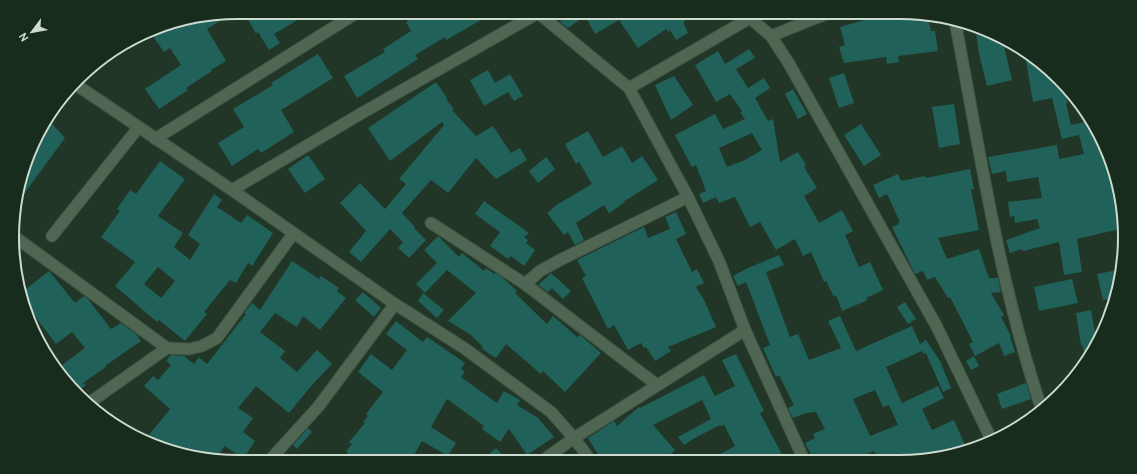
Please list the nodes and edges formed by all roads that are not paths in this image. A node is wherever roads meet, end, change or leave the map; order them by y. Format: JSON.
{"nodes":[{"id":1,"x":347,"y":19,"type":"edge"},
{"id":2,"x":526,"y":19,"type":"edge"},
{"id":3,"x":546,"y":19,"type":"edge"},
{"id":4,"x":741,"y":19,"type":"edge"},
{"id":5,"x":752,"y":19,"type":"edge"},
{"id":6,"x":814,"y":19,"type":"edge"},
{"id":7,"x":956,"y":26,"type":"edge"},
{"id":8,"x":771,"y":36,"type":"junction"},
{"id":9,"x":79,"y":87,"type":"edge"},
{"id":10,"x":629,"y":88,"type":"junction"},
{"id":11,"x":138,"y":128,"type":"junction"},
{"id":12,"x":155,"y":139,"type":"junction"},
{"id":13,"x":232,"y":190,"type":"junction"},
{"id":14,"x":688,"y":197,"type":"junction"},
{"id":15,"x":432,"y":223,"type":"dead end"},
{"id":16,"x":293,"y":234,"type":"junction"},
{"id":17,"x":52,"y":236,"type":"dead end"},
{"id":18,"x":19,"y":240,"type":"edge"},
{"id":19,"x":525,"y":284,"type":"junction"},
{"id":20,"x":395,"y":304,"type":"junction"},
{"id":21,"x":745,"y":330,"type":"junction"},
{"id":22,"x":167,"y":348,"type":"junction"},
{"id":23,"x":657,"y":385,"type":"junction"},
{"id":24,"x":93,"y":401,"type":"edge"},
{"id":25,"x":1040,"y":404,"type":"edge"},
{"id":26,"x":989,"y":436,"type":"edge"},
{"id":27,"x":574,"y":438,"type":"junction"},
{"id":28,"x":274,"y":455,"type":"edge"},
{"id":29,"x":550,"y":455,"type":"edge"},
{"id":30,"x":587,"y":455,"type":"edge"},
{"id":31,"x":802,"y":455,"type":"edge"}],
"edges":[{"from":1,"to":12,"type":"street"},
{"from":2,"to":13,"type":"street"},
{"from":3,"to":10,"type":"street"},
{"from":4,"to":10,"type":"street"},
{"from":5,"to":8,"type":"street"},
{"from":6,"to":8,"type":"street"},
{"from":7,"to":25,"type":"street"},
{"from":8,"to":26,"type":"street"},
{"from":9,"to":11,"type":"street"},
{"from":10,"to":14,"type":"street"},
{"from":11,"to":12,"type":"street"},
{"from":11,"to":17,"type":"street"},
{"from":12,"to":13,"type":"street"},
{"from":13,"to":16,"type":"street"},
{"from":14,"to":19,"type":"street"},
{"from":14,"to":21,"type":"street"},
{"from":15,"to":19,"type":"street"},
{"from":16,"to":20,"type":"street"},
{"from":16,"to":22,"type":"street"},
{"from":18,"to":22,"type":"street"},
{"from":19,"to":23,"type":"street"},
{"from":20,"to":27,"type":"street"},
{"from":20,"to":28,"type":"street"},
{"from":21,"to":23,"type":"street"},
{"from":21,"to":31,"type":"street"},
{"from":22,"to":24,"type":"street"},
{"from":23,"to":27,"type":"street"},
{"from":27,"to":29,"type":"street"},
{"from":27,"to":30,"type":"street"}]}
